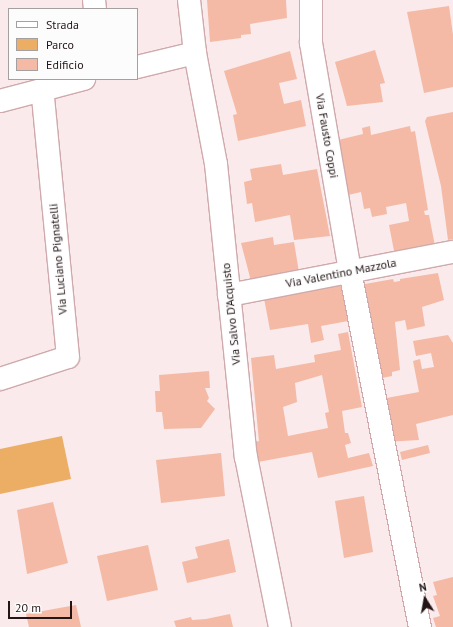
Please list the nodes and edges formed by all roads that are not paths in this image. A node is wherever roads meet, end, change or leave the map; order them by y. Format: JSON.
{"nodes":[{"id":1,"x":189,"y":0,"type":"edge"},
{"id":2,"x":311,"y":0,"type":"edge"},
{"id":3,"x":195,"y":53,"type":"junction"},
{"id":4,"x":138,"y":66,"type":"edge"},
{"id":5,"x":80,"y":80,"type":"edge"},
{"id":6,"x":42,"y":89,"type":"junction"},
{"id":7,"x":0,"y":101,"type":"edge"},
{"id":8,"x":453,"y":252,"type":"edge"},
{"id":9,"x":350,"y":271,"type":"junction"},
{"id":10,"x":229,"y":295,"type":"junction"},
{"id":11,"x":0,"y":379,"type":"edge"},
{"id":12,"x":280,"y":627,"type":"edge"},
{"id":13,"x":420,"y":627,"type":"edge"}],
"edges":[{"from":1,"to":3,"type":"street","name":"Via Salvo D'Acquisto"},
{"from":2,"to":9,"type":"street","name":"Via Fausto Coppi"},
{"from":3,"to":4,"type":"street"},
{"from":3,"to":10,"type":"street","name":"Via Salvo D'Acquisto"},
{"from":5,"to":6,"type":"street"},
{"from":6,"to":7,"type":"street"},
{"from":6,"to":11,"type":"street","name":"Via Luciano Pignatelli"},
{"from":8,"to":9,"type":"street","name":"Via Valentino Mazzola"},
{"from":9,"to":10,"type":"street","name":"Via Valentino Mazzola"},
{"from":9,"to":13,"type":"street","name":"Via Fausto Coppi"},
{"from":10,"to":12,"type":"street","name":"Via Salvo D'Acquisto"}]}
